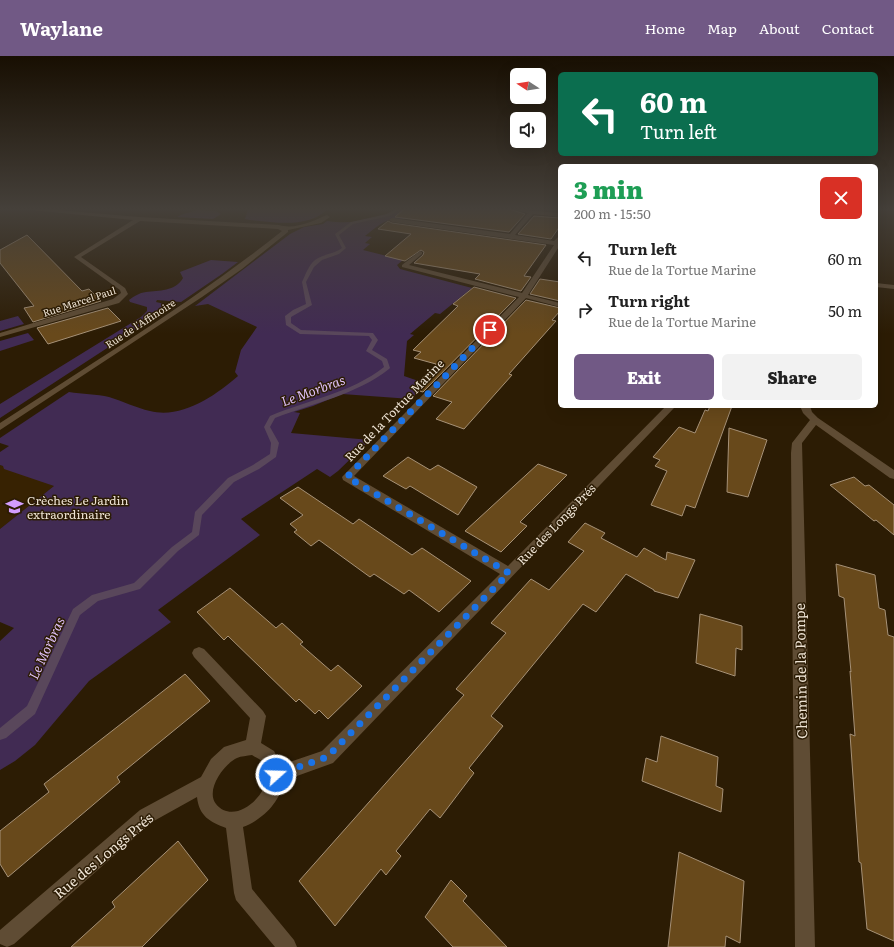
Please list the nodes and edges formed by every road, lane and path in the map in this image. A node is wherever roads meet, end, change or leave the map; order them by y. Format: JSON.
{"nodes":[{"id":1,"x":87,"y":251,"type":"edge"},
{"id":2,"x":262,"y":251,"type":"edge"},
{"id":3,"x":553,"y":251,"type":"edge"},
{"id":4,"x":420,"y":253,"type":"dead end"},
{"id":5,"x":878,"y":285,"type":"edge"},
{"id":6,"x":894,"y":287,"type":"edge"},
{"id":7,"x":524,"y":296,"type":"junction"},
{"id":8,"x":558,"y":304,"type":"edge"},
{"id":9,"x":0,"y":335,"type":"edge"},
{"id":10,"x":669,"y":408,"type":"edge"},
{"id":11,"x":806,"y":408,"type":"edge"},
{"id":12,"x":815,"y":420,"type":"junction"},
{"id":13,"x":0,"y":427,"type":"edge"},
{"id":14,"x":894,"y":475,"type":"edge"},
{"id":15,"x":509,"y":573,"type":"junction"},
{"id":16,"x":199,"y":653,"type":"dead end"},
{"id":17,"x":253,"y":747,"type":"junction"},
{"id":18,"x":276,"y":775,"type":"junction"},
{"id":19,"x":206,"y":783,"type":"junction"},
{"id":20,"x":234,"y":820,"type":"junction"},
{"id":21,"x":8,"y":938,"type":"dead end"},
{"id":22,"x":287,"y":947,"type":"edge"},
{"id":23,"x":805,"y":947,"type":"edge"}],
"edges":[{"from":1,"to":9,"type":"street","name":"Rue Marcel Paul"},
{"from":2,"to":13,"type":"street","name":"Rue de l'Affinoire"},
{"from":3,"to":7,"type":"street"},
{"from":4,"to":7,"type":"street"},
{"from":5,"to":6,"type":"street"},
{"from":7,"to":8,"type":"street"},
{"from":7,"to":15,"type":"street","name":"Rue de la Tortue Marine"},
{"from":10,"to":15,"type":"street","name":"Rue des Longs Prés"},
{"from":11,"to":12,"type":"street"},
{"from":12,"to":14,"type":"street"},
{"from":12,"to":23,"type":"street","name":"Chemin de la Pompe"},
{"from":15,"to":18,"type":"street","name":"Rue des Longs Prés"},
{"from":16,"to":17,"type":"street"},
{"from":17,"to":18,"type":"street"},
{"from":17,"to":19,"type":"street"},
{"from":18,"to":20,"type":"street"},
{"from":19,"to":20,"type":"street"},
{"from":19,"to":21,"type":"street","name":"Rue des Longs Prés"},
{"from":20,"to":22,"type":"street"}]}
